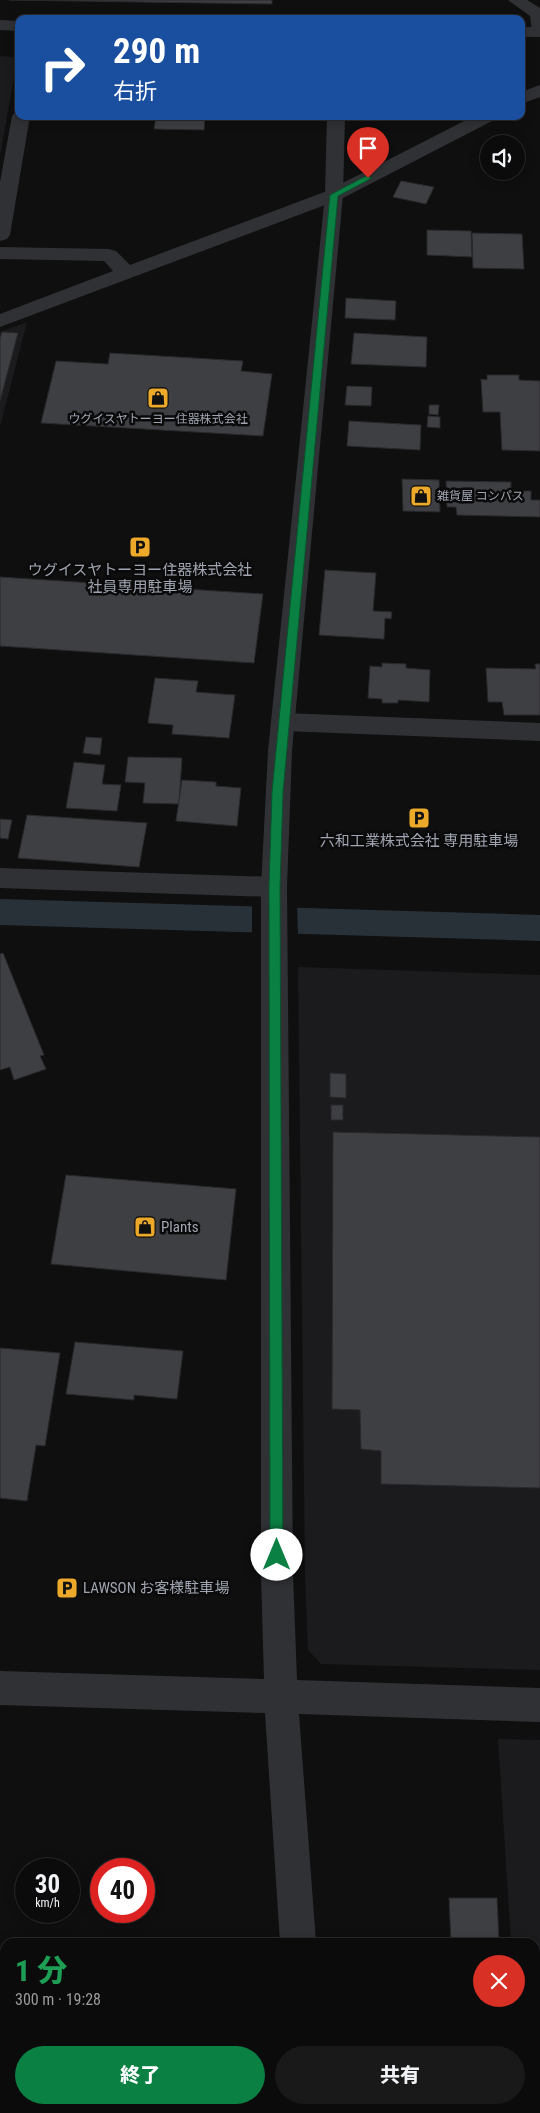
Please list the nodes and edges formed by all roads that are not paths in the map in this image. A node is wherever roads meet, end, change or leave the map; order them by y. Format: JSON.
{"nodes":[{"id":1,"x":516,"y":0,"type":"edge"},
{"id":2,"x":0,"y":25,"type":"edge"},
{"id":3,"x":15,"y":26,"type":"edge"},
{"id":4,"x":525,"y":32,"type":"edge"},
{"id":5,"x":540,"y":32,"type":"edge"},
{"id":6,"x":540,"y":90,"type":"edge"},
{"id":7,"x":525,"y":97,"type":"edge"},
{"id":8,"x":20,"y":120,"type":"edge"},
{"id":9,"x":336,"y":120,"type":"edge"},
{"id":10,"x":480,"y":120,"type":"edge"},
{"id":11,"x":334,"y":195,"type":"junction"},
{"id":12,"x":0,"y":235,"type":"edge"},
{"id":13,"x":0,"y":253,"type":"edge"},
{"id":14,"x":127,"y":274,"type":"junction"},
{"id":15,"x":0,"y":321,"type":"edge"},
{"id":16,"x":283,"y":722,"type":"junction"},
{"id":17,"x":540,"y":732,"type":"edge"},
{"id":18,"x":0,"y":878,"type":"edge"},
{"id":19,"x":274,"y":892,"type":"junction"},
{"id":20,"x":0,"y":1688,"type":"edge"},
{"id":21,"x":281,"y":1697,"type":"junction"},
{"id":22,"x":540,"y":1705,"type":"edge"},
{"id":23,"x":298,"y":1938,"type":"edge"}],
"edges":[{"from":1,"to":5,"type":"lane"},
{"from":2,"to":3,"type":"street"},
{"from":4,"to":5,"type":"street"},
{"from":6,"to":7,"type":"street"},
{"from":8,"to":12,"type":"street"},
{"from":9,"to":11,"type":"street"},
{"from":10,"to":11,"type":"street"},
{"from":11,"to":14,"type":"street"},
{"from":11,"to":16,"type":"street"},
{"from":13,"to":14,"type":"street"},
{"from":14,"to":15,"type":"street"},
{"from":16,"to":17,"type":"street"},
{"from":16,"to":19,"type":"street"},
{"from":18,"to":19,"type":"street"},
{"from":19,"to":21,"type":"street"},
{"from":20,"to":21,"type":"street"},
{"from":21,"to":22,"type":"street"},
{"from":21,"to":23,"type":"street"}]}
